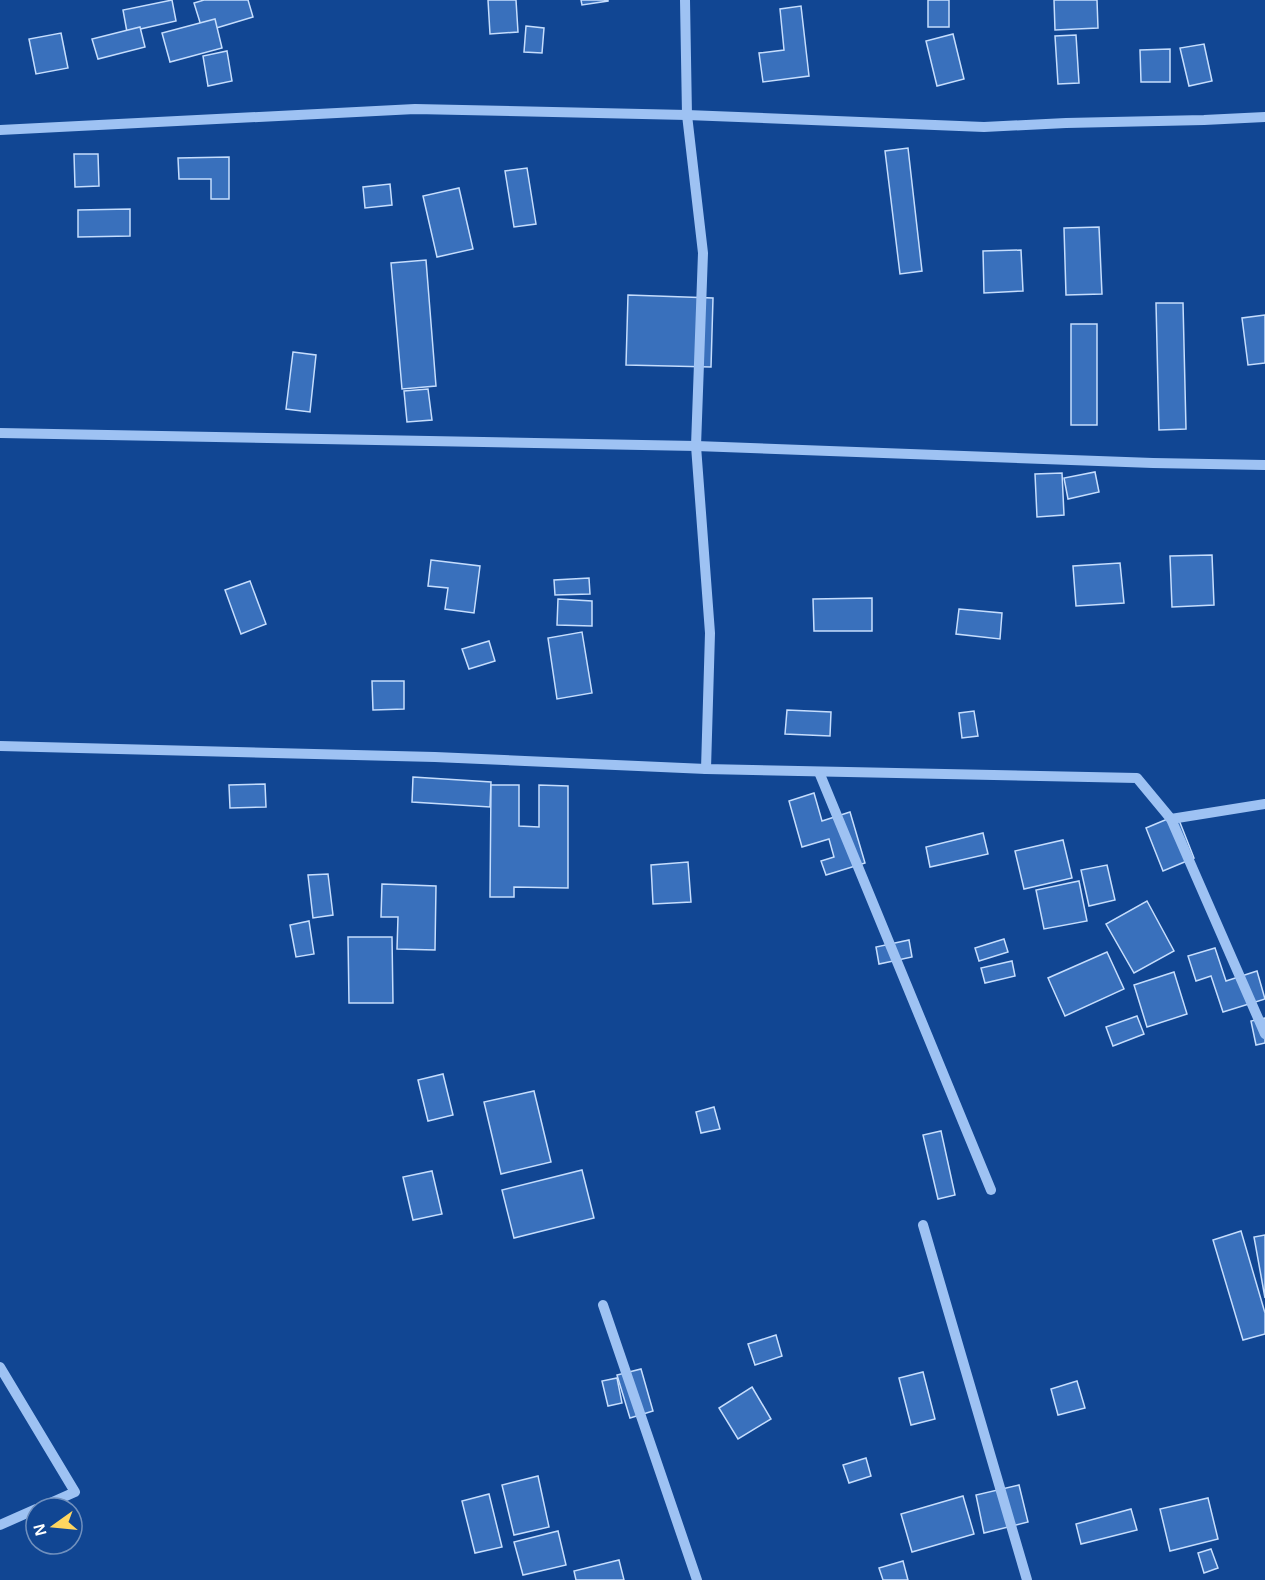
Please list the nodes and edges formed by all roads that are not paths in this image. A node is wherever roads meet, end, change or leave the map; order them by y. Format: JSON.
{"nodes":[{"id":1,"x":685,"y":0,"type":"edge"},
{"id":2,"x":687,"y":115,"type":"junction"},
{"id":3,"x":1265,"y":117,"type":"edge"},
{"id":4,"x":0,"y":130,"type":"edge"},
{"id":5,"x":0,"y":433,"type":"edge"},
{"id":6,"x":696,"y":446,"type":"junction"},
{"id":7,"x":1265,"y":465,"type":"edge"},
{"id":8,"x":0,"y":746,"type":"edge"},
{"id":9,"x":706,"y":769,"type":"junction"},
{"id":10,"x":819,"y":772,"type":"junction"},
{"id":11,"x":1265,"y":804,"type":"edge"},
{"id":12,"x":1171,"y":819,"type":"junction"},
{"id":13,"x":1265,"y":1034,"type":"edge"},
{"id":14,"x":991,"y":1190,"type":"dead end"},
{"id":15,"x":923,"y":1225,"type":"dead end"},
{"id":16,"x":603,"y":1305,"type":"dead end"},
{"id":17,"x":0,"y":1367,"type":"edge"},
{"id":18,"x":66,"y":1496,"type":"edge"},
{"id":19,"x":24,"y":1515,"type":"edge"},
{"id":20,"x":0,"y":1525,"type":"edge"},
{"id":21,"x":698,"y":1580,"type":"edge"},
{"id":22,"x":1027,"y":1580,"type":"edge"}],
"edges":[{"from":1,"to":2,"type":"street"},
{"from":2,"to":3,"type":"street"},
{"from":2,"to":4,"type":"street"},
{"from":2,"to":6,"type":"street"},
{"from":5,"to":6,"type":"street"},
{"from":6,"to":7,"type":"street"},
{"from":6,"to":9,"type":"street"},
{"from":8,"to":9,"type":"street"},
{"from":9,"to":10,"type":"street"},
{"from":10,"to":12,"type":"street"},
{"from":10,"to":14,"type":"street"},
{"from":11,"to":12,"type":"street"},
{"from":12,"to":13,"type":"street"},
{"from":15,"to":22,"type":"street"},
{"from":16,"to":21,"type":"street"},
{"from":17,"to":18,"type":"street"},
{"from":19,"to":20,"type":"street"}]}
